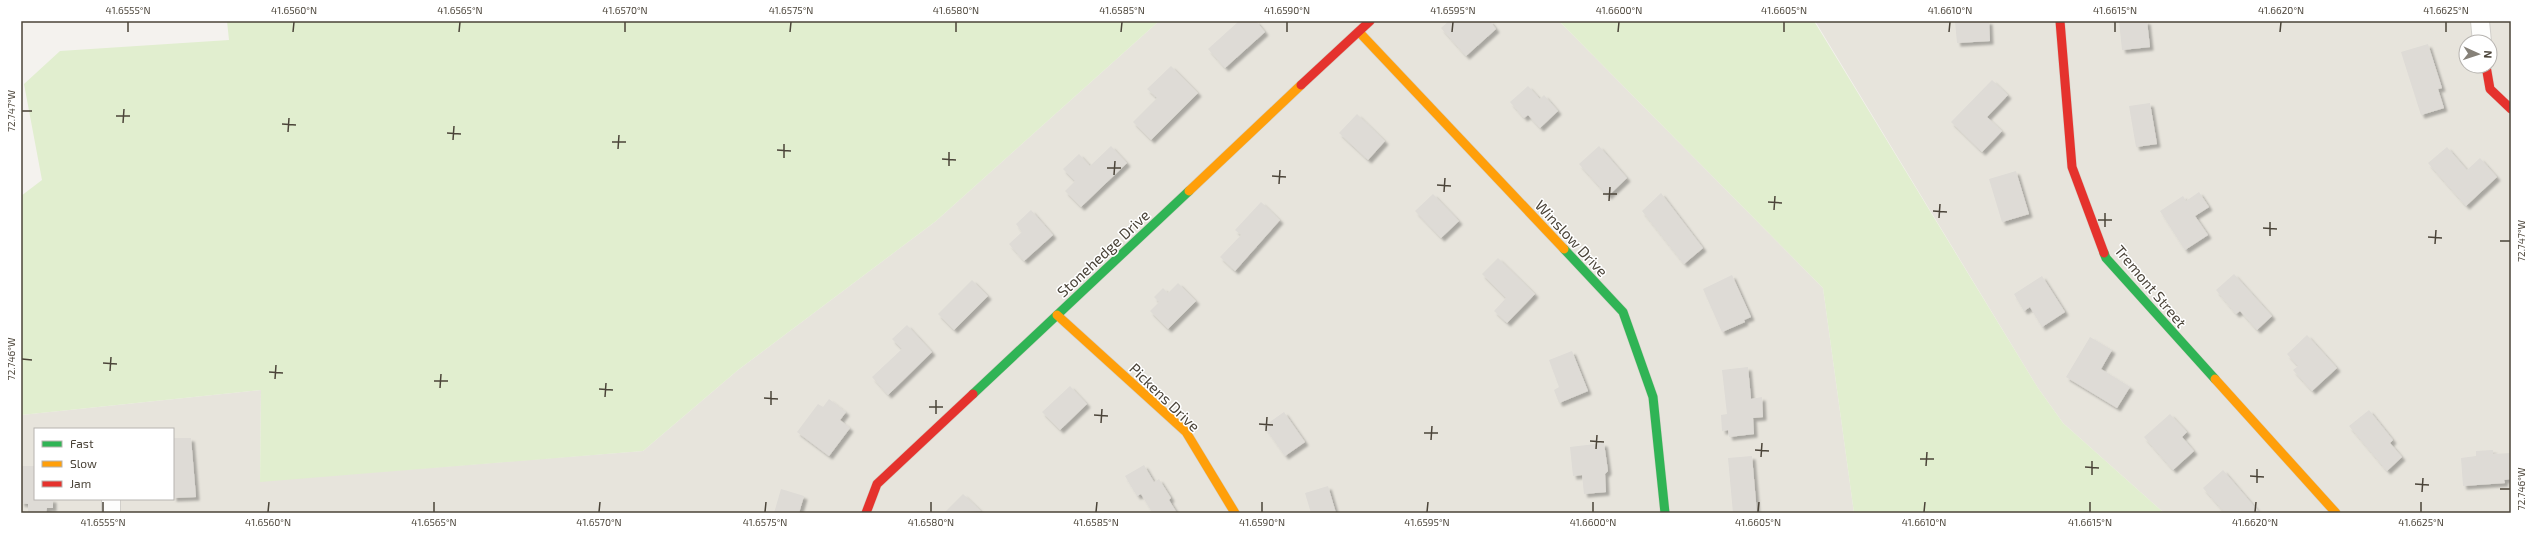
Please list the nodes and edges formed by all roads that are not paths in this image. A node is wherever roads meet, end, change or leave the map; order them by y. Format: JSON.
{"nodes":[{"id":1,"x":1370,"y":21,"type":"edge"},
{"id":2,"x":2060,"y":21,"type":"edge"},
{"id":3,"x":2480,"y":21,"type":"edge"},
{"id":4,"x":1360,"y":33,"type":"junction"},
{"id":5,"x":2481,"y":34,"type":"edge"},
{"id":6,"x":2487,"y":74,"type":"edge"},
{"id":7,"x":2511,"y":109,"type":"edge"},
{"id":8,"x":1057,"y":315,"type":"junction"},
{"id":9,"x":111,"y":500,"type":"edge"},
{"id":10,"x":111,"y":513,"type":"edge"},
{"id":11,"x":866,"y":513,"type":"edge"},
{"id":12,"x":1235,"y":513,"type":"edge"},
{"id":13,"x":1665,"y":513,"type":"edge"},
{"id":14,"x":2336,"y":513,"type":"edge"}],
"edges":[{"from":1,"to":4,"type":"street","name":"Stonehedge Drive"},
{"from":2,"to":14,"type":"street","name":"Tremont Street"},
{"from":3,"to":5,"type":"street"},
{"from":4,"to":8,"type":"street","name":"Stonehedge Drive"},
{"from":4,"to":13,"type":"street","name":"Winslow Drive"},
{"from":6,"to":7,"type":"street"},
{"from":8,"to":11,"type":"street","name":"Stonehedge Drive"},
{"from":8,"to":12,"type":"street","name":"Pickens Drive"},
{"from":9,"to":10,"type":"street"}]}
